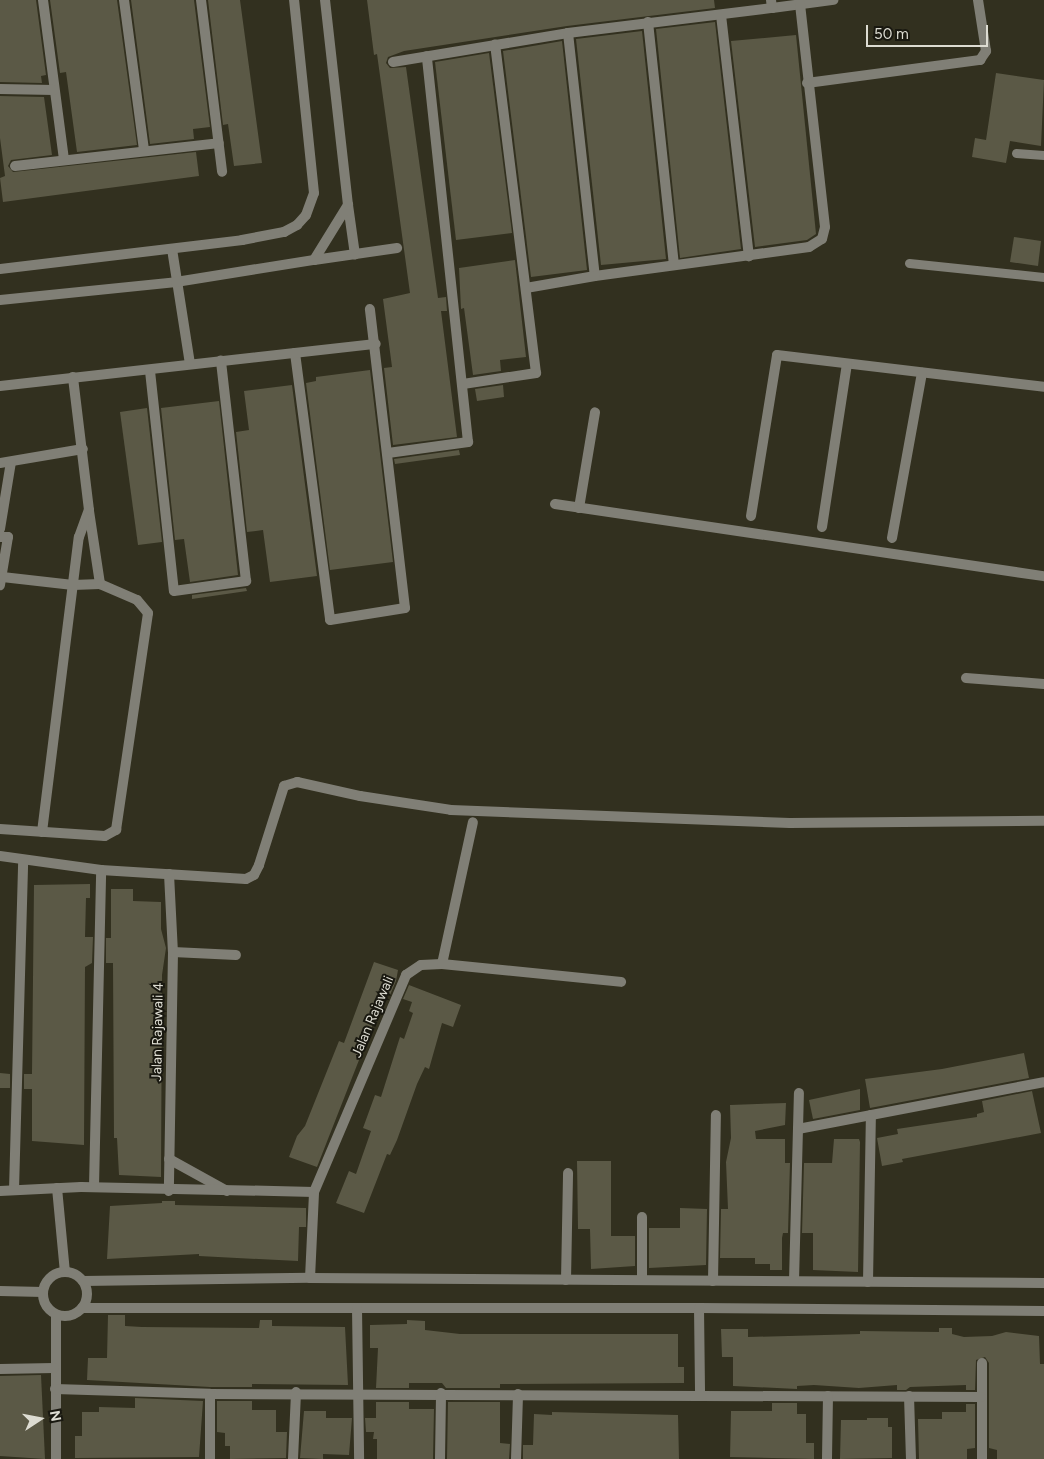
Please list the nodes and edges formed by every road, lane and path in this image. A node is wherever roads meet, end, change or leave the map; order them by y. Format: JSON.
{"nodes":[{"id":1,"x":43,"y":0,"type":"edge"},
{"id":2,"x":124,"y":0,"type":"edge"},
{"id":3,"x":201,"y":0,"type":"edge"},
{"id":4,"x":294,"y":0,"type":"edge"},
{"id":5,"x":325,"y":0,"type":"edge"},
{"id":6,"x":833,"y":0,"type":"edge"},
{"id":7,"x":978,"y":0,"type":"edge"},
{"id":8,"x":771,"y":4,"type":"edge"},
{"id":9,"x":800,"y":4,"type":"junction"},
{"id":10,"x":721,"y":15,"type":"junction"},
{"id":11,"x":648,"y":22,"type":"junction"},
{"id":12,"x":568,"y":33,"type":"junction"},
{"id":13,"x":495,"y":45,"type":"junction"},
{"id":14,"x":427,"y":56,"type":"junction"},
{"id":15,"x":393,"y":62,"type":"dead end"},
{"id":16,"x":807,"y":83,"type":"junction"},
{"id":17,"x":0,"y":88,"type":"edge"},
{"id":18,"x":54,"y":90,"type":"junction"},
{"id":19,"x":219,"y":143,"type":"junction"},
{"id":20,"x":144,"y":149,"type":"junction"},
{"id":21,"x":1016,"y":153,"type":"dead end"},
{"id":22,"x":1044,"y":156,"type":"edge"},
{"id":23,"x":64,"y":160,"type":"junction"},
{"id":24,"x":15,"y":166,"type":"dead end"},
{"id":25,"x":222,"y":172,"type":"dead end"},
{"id":26,"x":348,"y":205,"type":"junction"},
{"id":27,"x":397,"y":248,"type":"dead end"},
{"id":28,"x":173,"y":253,"type":"junction"},
{"id":29,"x":354,"y":255,"type":"junction"},
{"id":30,"x":749,"y":256,"type":"junction"},
{"id":31,"x":314,"y":260,"type":"junction"},
{"id":32,"x":909,"y":263,"type":"dead end"},
{"id":33,"x":674,"y":265,"type":"junction"},
{"id":34,"x":0,"y":269,"type":"edge"},
{"id":35,"x":595,"y":276,"type":"junction"},
{"id":36,"x":1044,"y":277,"type":"edge"},
{"id":37,"x":176,"y":279,"type":"junction"},
{"id":38,"x":526,"y":288,"type":"junction"},
{"id":39,"x":0,"y":300,"type":"edge"},
{"id":40,"x":370,"y":309,"type":"dead end"},
{"id":41,"x":376,"y":344,"type":"junction"},
{"id":42,"x":294,"y":353,"type":"junction"},
{"id":43,"x":221,"y":360,"type":"junction"},
{"id":44,"x":190,"y":364,"type":"junction"},
{"id":45,"x":847,"y":364,"type":"junction"},
{"id":46,"x":150,"y":371,"type":"junction"},
{"id":47,"x":922,"y":373,"type":"junction"},
{"id":48,"x":73,"y":378,"type":"junction"},
{"id":49,"x":463,"y":384,"type":"junction"},
{"id":50,"x":0,"y":386,"type":"edge"},
{"id":51,"x":1044,"y":387,"type":"edge"},
{"id":52,"x":595,"y":412,"type":"dead end"},
{"id":53,"x":83,"y":450,"type":"junction"},
{"id":54,"x":388,"y":453,"type":"junction"},
{"id":55,"x":11,"y":462,"type":"junction"},
{"id":56,"x":0,"y":463,"type":"edge"},
{"id":57,"x":555,"y":504,"type":"dead end"},
{"id":58,"x":579,"y":508,"type":"junction"},
{"id":59,"x":89,"y":510,"type":"junction"},
{"id":60,"x":751,"y":516,"type":"dead end"},
{"id":61,"x":822,"y":527,"type":"dead end"},
{"id":62,"x":0,"y":529,"type":"edge"},
{"id":63,"x":0,"y":537,"type":"edge"},
{"id":64,"x":892,"y":538,"type":"dead end"},
{"id":65,"x":1044,"y":576,"type":"edge"},
{"id":66,"x":1,"y":581,"type":"edge"},
{"id":67,"x":100,"y":584,"type":"junction"},
{"id":68,"x":73,"y":585,"type":"junction"},
{"id":69,"x":966,"y":678,"type":"dead end"},
{"id":70,"x":1044,"y":684,"type":"edge"},
{"id":71,"x":1044,"y":821,"type":"edge"},
{"id":72,"x":474,"y":822,"type":"dead end"},
{"id":73,"x":0,"y":829,"type":"edge"},
{"id":74,"x":42,"y":832,"type":"junction"},
{"id":75,"x":0,"y":856,"type":"edge"},
{"id":76,"x":23,"y":860,"type":"junction"},
{"id":77,"x":101,"y":870,"type":"junction"},
{"id":78,"x":169,"y":874,"type":"junction"},
{"id":79,"x":173,"y":952,"type":"junction"},
{"id":80,"x":236,"y":955,"type":"dead end"},
{"id":81,"x":442,"y":964,"type":"junction"},
{"id":82,"x":621,"y":982,"type":"dead end"},
{"id":83,"x":1044,"y":1082,"type":"edge"},
{"id":84,"x":799,"y":1093,"type":"dead end"},
{"id":85,"x":716,"y":1115,"type":"dead end"},
{"id":86,"x":871,"y":1115,"type":"junction"},
{"id":87,"x":798,"y":1129,"type":"junction"},
{"id":88,"x":169,"y":1159,"type":"junction"},
{"id":89,"x":568,"y":1173,"type":"dead end"},
{"id":90,"x":57,"y":1188,"type":"junction"},
{"id":91,"x":94,"y":1188,"type":"junction"},
{"id":92,"x":14,"y":1190,"type":"junction"},
{"id":93,"x":0,"y":1191,"type":"edge"},
{"id":94,"x":169,"y":1191,"type":"junction"},
{"id":95,"x":314,"y":1192,"type":"junction"},
{"id":96,"x":229,"y":1193,"type":"junction"},
{"id":97,"x":642,"y":1218,"type":"dead end"},
{"id":98,"x":65,"y":1272,"type":"junction"},
{"id":99,"x":310,"y":1278,"type":"junction"},
{"id":100,"x":566,"y":1280,"type":"junction"},
{"id":101,"x":642,"y":1280,"type":"junction"},
{"id":102,"x":83,"y":1281,"type":"junction"},
{"id":103,"x":713,"y":1281,"type":"junction"},
{"id":104,"x":794,"y":1281,"type":"junction"},
{"id":105,"x":868,"y":1282,"type":"junction"},
{"id":106,"x":1044,"y":1283,"type":"edge"},
{"id":107,"x":0,"y":1291,"type":"edge"},
{"id":108,"x":43,"y":1292,"type":"junction"},
{"id":109,"x":82,"y":1308,"type":"junction"},
{"id":110,"x":358,"y":1308,"type":"junction"},
{"id":111,"x":699,"y":1308,"type":"junction"},
{"id":112,"x":1044,"y":1311,"type":"edge"},
{"id":113,"x":56,"y":1315,"type":"junction"},
{"id":114,"x":982,"y":1363,"type":"dead end"},
{"id":115,"x":54,"y":1368,"type":"junction"},
{"id":116,"x":0,"y":1369,"type":"edge"},
{"id":117,"x":54,"y":1389,"type":"junction"},
{"id":118,"x":296,"y":1392,"type":"junction"},
{"id":119,"x":360,"y":1392,"type":"junction"},
{"id":120,"x":441,"y":1393,"type":"junction"},
{"id":121,"x":210,"y":1394,"type":"junction"},
{"id":122,"x":518,"y":1394,"type":"junction"},
{"id":123,"x":700,"y":1395,"type":"junction"},
{"id":124,"x":828,"y":1396,"type":"junction"},
{"id":125,"x":909,"y":1396,"type":"junction"},
{"id":126,"x":981,"y":1397,"type":"junction"},
{"id":127,"x":56,"y":1459,"type":"edge"},
{"id":128,"x":210,"y":1459,"type":"edge"},
{"id":129,"x":293,"y":1459,"type":"edge"},
{"id":130,"x":359,"y":1459,"type":"edge"},
{"id":131,"x":440,"y":1459,"type":"edge"},
{"id":132,"x":516,"y":1459,"type":"edge"},
{"id":133,"x":827,"y":1459,"type":"edge"},
{"id":134,"x":911,"y":1459,"type":"edge"},
{"id":135,"x":982,"y":1459,"type":"edge"}],
"edges":[{"from":1,"to":18,"type":"street"},
{"from":2,"to":20,"type":"street"},
{"from":3,"to":19,"type":"street"},
{"from":4,"to":28,"type":"street"},
{"from":5,"to":26,"type":"street"},
{"from":6,"to":9,"type":"street"},
{"from":7,"to":16,"type":"street"},
{"from":8,"to":9,"type":"street"},
{"from":8,"to":10,"type":"street"},
{"from":9,"to":16,"type":"street"},
{"from":10,"to":11,"type":"street"},
{"from":10,"to":30,"type":"street"},
{"from":11,"to":12,"type":"street"},
{"from":11,"to":33,"type":"street"},
{"from":12,"to":13,"type":"street"},
{"from":12,"to":35,"type":"street"},
{"from":13,"to":14,"type":"street"},
{"from":13,"to":38,"type":"street"},
{"from":14,"to":15,"type":"street"},
{"from":14,"to":49,"type":"street"},
{"from":16,"to":30,"type":"street"},
{"from":17,"to":18,"type":"street"},
{"from":18,"to":23,"type":"street"},
{"from":19,"to":20,"type":"street"},
{"from":19,"to":25,"type":"street"},
{"from":20,"to":23,"type":"street"},
{"from":21,"to":22,"type":"lane"},
{"from":23,"to":24,"type":"street"},
{"from":26,"to":29,"type":"street"},
{"from":26,"to":31,"type":"street"},
{"from":27,"to":29,"type":"street"},
{"from":28,"to":34,"type":"street"},
{"from":28,"to":37,"type":"street"},
{"from":29,"to":31,"type":"street"},
{"from":30,"to":33,"type":"street"},
{"from":31,"to":37,"type":"street"},
{"from":32,"to":36,"type":"lane"},
{"from":33,"to":35,"type":"street"},
{"from":35,"to":38,"type":"street"},
{"from":37,"to":39,"type":"street"},
{"from":37,"to":44,"type":"street"},
{"from":38,"to":49,"type":"street"},
{"from":40,"to":41,"type":"street"},
{"from":41,"to":42,"type":"street"},
{"from":41,"to":54,"type":"street"},
{"from":42,"to":43,"type":"street"},
{"from":42,"to":54,"type":"street"},
{"from":43,"to":44,"type":"street"},
{"from":43,"to":46,"type":"street"},
{"from":44,"to":46,"type":"street"},
{"from":45,"to":47,"type":"street"},
{"from":45,"to":60,"type":"street"},
{"from":45,"to":61,"type":"street"},
{"from":46,"to":48,"type":"street"},
{"from":47,"to":51,"type":"street"},
{"from":47,"to":64,"type":"street"},
{"from":48,"to":50,"type":"street"},
{"from":48,"to":53,"type":"street"},
{"from":49,"to":54,"type":"street"},
{"from":52,"to":58,"type":"street"},
{"from":53,"to":55,"type":"street"},
{"from":53,"to":59,"type":"street"},
{"from":55,"to":56,"type":"street"},
{"from":55,"to":62,"type":"street"},
{"from":57,"to":58,"type":"street"},
{"from":58,"to":65,"type":"street"},
{"from":59,"to":67,"type":"street"},
{"from":59,"to":68,"type":"street"},
{"from":63,"to":66,"type":"street"},
{"from":66,"to":68,"type":"street"},
{"from":67,"to":68,"type":"street"},
{"from":67,"to":74,"type":"street"},
{"from":68,"to":74,"type":"street"},
{"from":69,"to":70,"type":"street"},
{"from":71,"to":78,"type":"street"},
{"from":72,"to":81,"type":"street"},
{"from":73,"to":74,"type":"street"},
{"from":75,"to":76,"type":"street"},
{"from":76,"to":77,"type":"street"},
{"from":76,"to":92,"type":"street"},
{"from":77,"to":78,"type":"street"},
{"from":77,"to":91,"type":"street"},
{"from":78,"to":79,"type":"street","name":"Jalan Rajawali 4"},
{"from":79,"to":80,"type":"street"},
{"from":79,"to":88,"type":"street","name":"Jalan Rajawali 4"},
{"from":81,"to":82,"type":"street","name":"Jalan Rajawali"},
{"from":81,"to":95,"type":"street","name":"Jalan Rajawali"},
{"from":83,"to":86,"type":"street"},
{"from":84,"to":87,"type":"street"},
{"from":85,"to":103,"type":"street"},
{"from":86,"to":87,"type":"street"},
{"from":86,"to":105,"type":"street"},
{"from":87,"to":104,"type":"street"},
{"from":88,"to":94,"type":"street","name":"Jalan Rajawali 4"},
{"from":88,"to":96,"type":"street"},
{"from":89,"to":100,"type":"street"},
{"from":90,"to":91,"type":"street"},
{"from":90,"to":92,"type":"street"},
{"from":90,"to":98,"type":"street"},
{"from":91,"to":94,"type":"street"},
{"from":92,"to":93,"type":"street"},
{"from":94,"to":96,"type":"street"},
{"from":95,"to":96,"type":"street"},
{"from":95,"to":99,"type":"street","name":"Jalan Rajawali"},
{"from":97,"to":101,"type":"street"},
{"from":98,"to":102,"type":"street"},
{"from":98,"to":108,"type":"street"},
{"from":99,"to":100,"type":"street"},
{"from":99,"to":102,"type":"street"},
{"from":100,"to":101,"type":"street"},
{"from":101,"to":103,"type":"street"},
{"from":102,"to":109,"type":"street"},
{"from":103,"to":104,"type":"street"},
{"from":104,"to":105,"type":"street"},
{"from":105,"to":106,"type":"street"},
{"from":107,"to":108,"type":"street"},
{"from":108,"to":113,"type":"street"},
{"from":109,"to":110,"type":"street"},
{"from":109,"to":113,"type":"street"},
{"from":110,"to":111,"type":"street"},
{"from":110,"to":119,"type":"street"},
{"from":111,"to":112,"type":"street"},
{"from":111,"to":123,"type":"street"},
{"from":113,"to":115,"type":"street"},
{"from":114,"to":126,"type":"street"},
{"from":115,"to":116,"type":"street"},
{"from":115,"to":117,"type":"street"},
{"from":117,"to":121,"type":"street"},
{"from":117,"to":127,"type":"street"},
{"from":118,"to":119,"type":"street"},
{"from":118,"to":121,"type":"street"},
{"from":118,"to":129,"type":"street"},
{"from":119,"to":120,"type":"street"},
{"from":119,"to":130,"type":"street"},
{"from":120,"to":122,"type":"street"},
{"from":120,"to":131,"type":"street"},
{"from":121,"to":128,"type":"street"},
{"from":122,"to":123,"type":"street"},
{"from":122,"to":132,"type":"street"},
{"from":123,"to":124,"type":"street"},
{"from":124,"to":125,"type":"street"},
{"from":124,"to":133,"type":"street"},
{"from":125,"to":126,"type":"street"},
{"from":125,"to":134,"type":"street"},
{"from":126,"to":135,"type":"street"}]}
